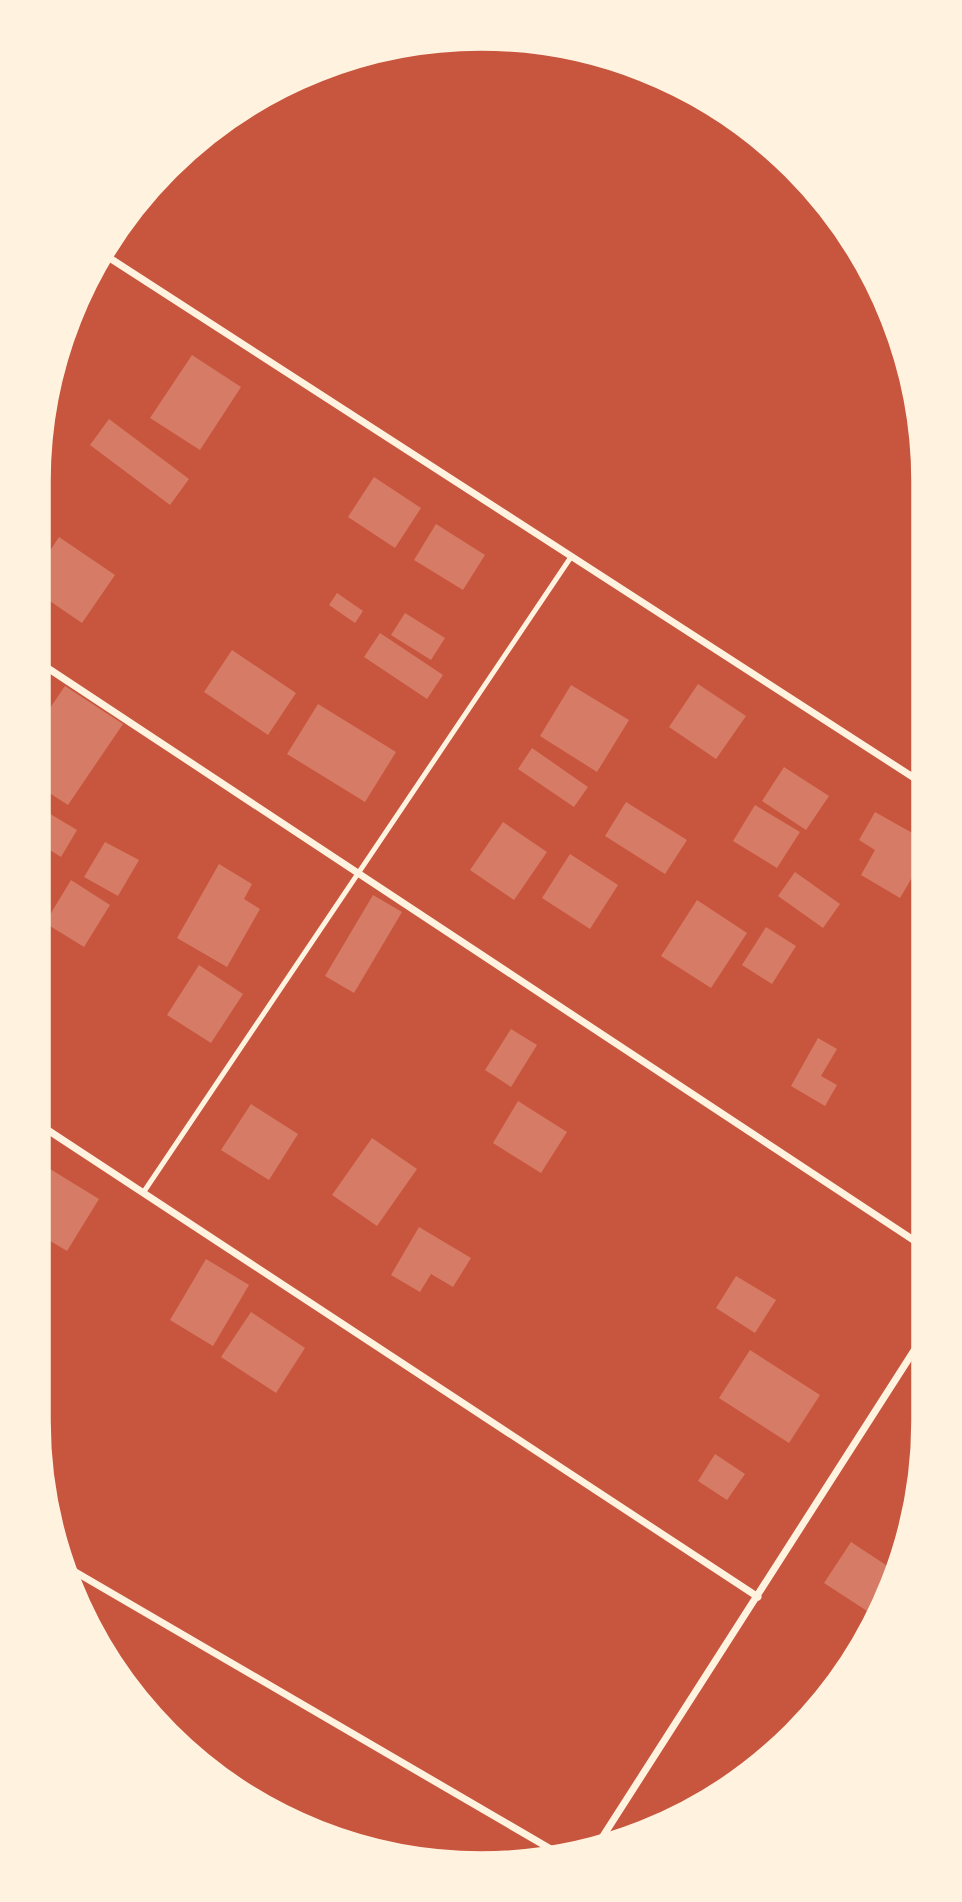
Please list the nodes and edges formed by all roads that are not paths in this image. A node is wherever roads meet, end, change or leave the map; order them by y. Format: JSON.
{"nodes":[{"id":1,"x":111,"y":259,"type":"edge"},
{"id":2,"x":571,"y":557,"type":"junction"},
{"id":3,"x":49,"y":669,"type":"edge"},
{"id":4,"x":913,"y":777,"type":"edge"},
{"id":5,"x":358,"y":874,"type":"junction"},
{"id":6,"x":49,"y":1131,"type":"edge"},
{"id":7,"x":143,"y":1193,"type":"junction"},
{"id":8,"x":913,"y":1240,"type":"edge"},
{"id":9,"x":913,"y":1352,"type":"edge"},
{"id":10,"x":77,"y":1573,"type":"edge"},
{"id":11,"x":758,"y":1597,"type":"junction"},
{"id":12,"x":604,"y":1835,"type":"edge"},
{"id":13,"x":548,"y":1847,"type":"edge"}],
"edges":[{"from":1,"to":2,"type":"street"},
{"from":2,"to":4,"type":"street"},
{"from":2,"to":5,"type":"lane"},
{"from":3,"to":5,"type":"street"},
{"from":5,"to":7,"type":"lane"},
{"from":5,"to":8,"type":"street"},
{"from":6,"to":7,"type":"street"},
{"from":7,"to":11,"type":"street"},
{"from":9,"to":11,"type":"street"},
{"from":10,"to":13,"type":"street"},
{"from":11,"to":12,"type":"street"}]}
